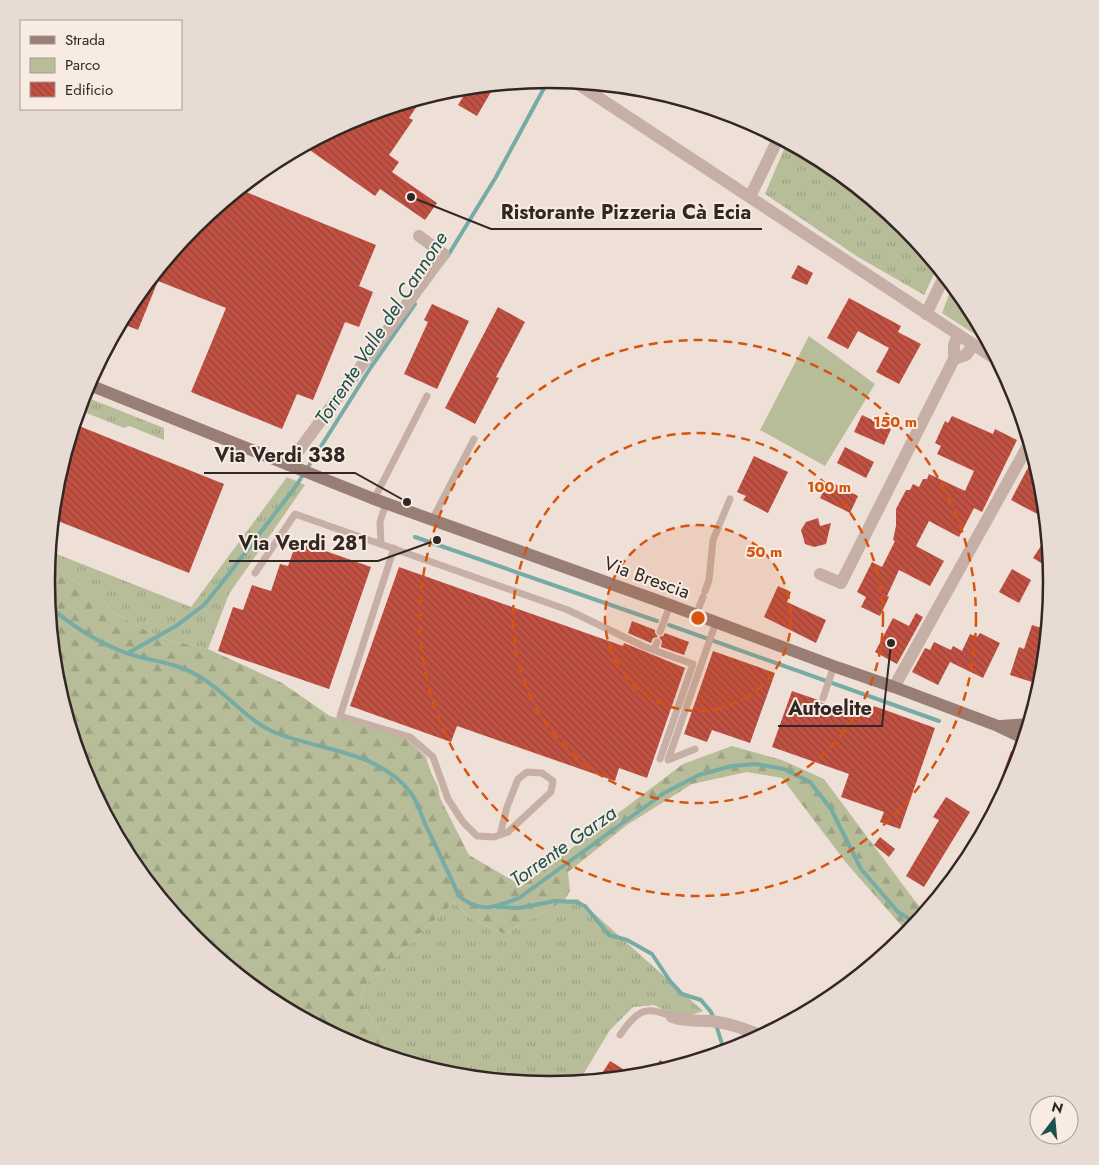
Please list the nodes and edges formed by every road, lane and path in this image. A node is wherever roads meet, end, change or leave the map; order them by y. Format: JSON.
{"nodes":[{"id":1,"x":587,"y":90,"type":"edge"},
{"id":2,"x":776,"y":143,"type":"edge"},
{"id":3,"x":750,"y":197,"type":"junction"},
{"id":4,"x":419,"y":236,"type":"dead end"},
{"id":5,"x":942,"y":281,"type":"edge"},
{"id":6,"x":926,"y":314,"type":"junction"},
{"id":7,"x":958,"y":335,"type":"junction"},
{"id":8,"x":973,"y":345,"type":"junction"},
{"id":9,"x":988,"y":354,"type":"edge"},
{"id":10,"x":954,"y":359,"type":"junction"},
{"id":11,"x":96,"y":387,"type":"edge"},
{"id":12,"x":427,"y":396,"type":"dead end"},
{"id":13,"x":474,"y":439,"type":"dead end"},
{"id":14,"x":1026,"y":450,"type":"edge"},
{"id":15,"x":299,"y":470,"type":"junction"},
{"id":16,"x":730,"y":499,"type":"dead end"},
{"id":17,"x":376,"y":500,"type":"junction"},
{"id":18,"x":432,"y":520,"type":"junction"},
{"id":19,"x":381,"y":544,"type":"junction"},
{"id":20,"x":394,"y":548,"type":"junction"},
{"id":21,"x":255,"y":573,"type":"dead end"},
{"id":22,"x":820,"y":574,"type":"dead end"},
{"id":23,"x":670,"y":605,"type":"junction"},
{"id":24,"x":696,"y":615,"type":"junction"},
{"id":25,"x":714,"y":627,"type":"junction"},
{"id":26,"x":660,"y":632,"type":"dead end"},
{"id":27,"x":656,"y":642,"type":"dead end"},
{"id":28,"x":654,"y":650,"type":"junction"},
{"id":29,"x":832,"y":671,"type":"junction"},
{"id":30,"x":894,"y":686,"type":"junction"},
{"id":31,"x":823,"y":698,"type":"dead end"},
{"id":32,"x":1023,"y":724,"type":"edge"},
{"id":33,"x":998,"y":726,"type":"junction"},
{"id":34,"x":1019,"y":736,"type":"edge"},
{"id":35,"x":695,"y":749,"type":"dead end"},
{"id":36,"x":660,"y":759,"type":"dead end"},
{"id":37,"x":500,"y":835,"type":"junction"},
{"id":38,"x":672,"y":1017,"type":"joint"},
{"id":39,"x":754,"y":1032,"type":"edge"},
{"id":40,"x":620,"y":1035,"type":"dead end"}],
"edges":[{"from":1,"to":3,"type":"street"},
{"from":2,"to":3,"type":"street"},
{"from":3,"to":6,"type":"street"},
{"from":4,"to":15,"type":"street"},
{"from":5,"to":6,"type":"street"},
{"from":6,"to":7,"type":"street"},
{"from":7,"to":8,"type":"street"},
{"from":7,"to":10,"type":"street"},
{"from":8,"to":9,"type":"street"},
{"from":8,"to":10,"type":"street"},
{"from":10,"to":22,"type":"street"},
{"from":11,"to":15,"type":"main road","name":"Via Brescia"},
{"from":12,"to":17,"type":"lane"},
{"from":13,"to":18,"type":"lane"},
{"from":14,"to":30,"type":"street"},
{"from":15,"to":17,"type":"main road","name":"Via Brescia"},
{"from":16,"to":24,"type":"lane"},
{"from":17,"to":18,"type":"main road","name":"Via Brescia"},
{"from":17,"to":19,"type":"lane"},
{"from":18,"to":23,"type":"main road","name":"Via Brescia"},
{"from":19,"to":20,"type":"lane"},
{"from":19,"to":21,"type":"lane"},
{"from":20,"to":28,"type":"lane"},
{"from":20,"to":37,"type":"lane"},
{"from":23,"to":24,"type":"main road","name":"Via Brescia"},
{"from":23,"to":26,"type":"lane"},
{"from":24,"to":25,"type":"main road","name":"Via Brescia"},
{"from":25,"to":29,"type":"main road","name":"Via Brescia"},
{"from":25,"to":35,"type":"lane"},
{"from":27,"to":28,"type":"lane"},
{"from":28,"to":36,"type":"lane"},
{"from":29,"to":30,"type":"main road","name":"Via Brescia"},
{"from":29,"to":31,"type":"lane"},
{"from":30,"to":33,"type":"main road","name":"Via Brescia"},
{"from":32,"to":33,"type":"main road","name":"Via Brescia"},
{"from":33,"to":34,"type":"main road","name":"Via Brescia"},
{"from":37,"to":37,"type":"lane"},
{"from":38,"to":39,"type":"street"},
{"from":38,"to":40,"type":"lane"}]}
